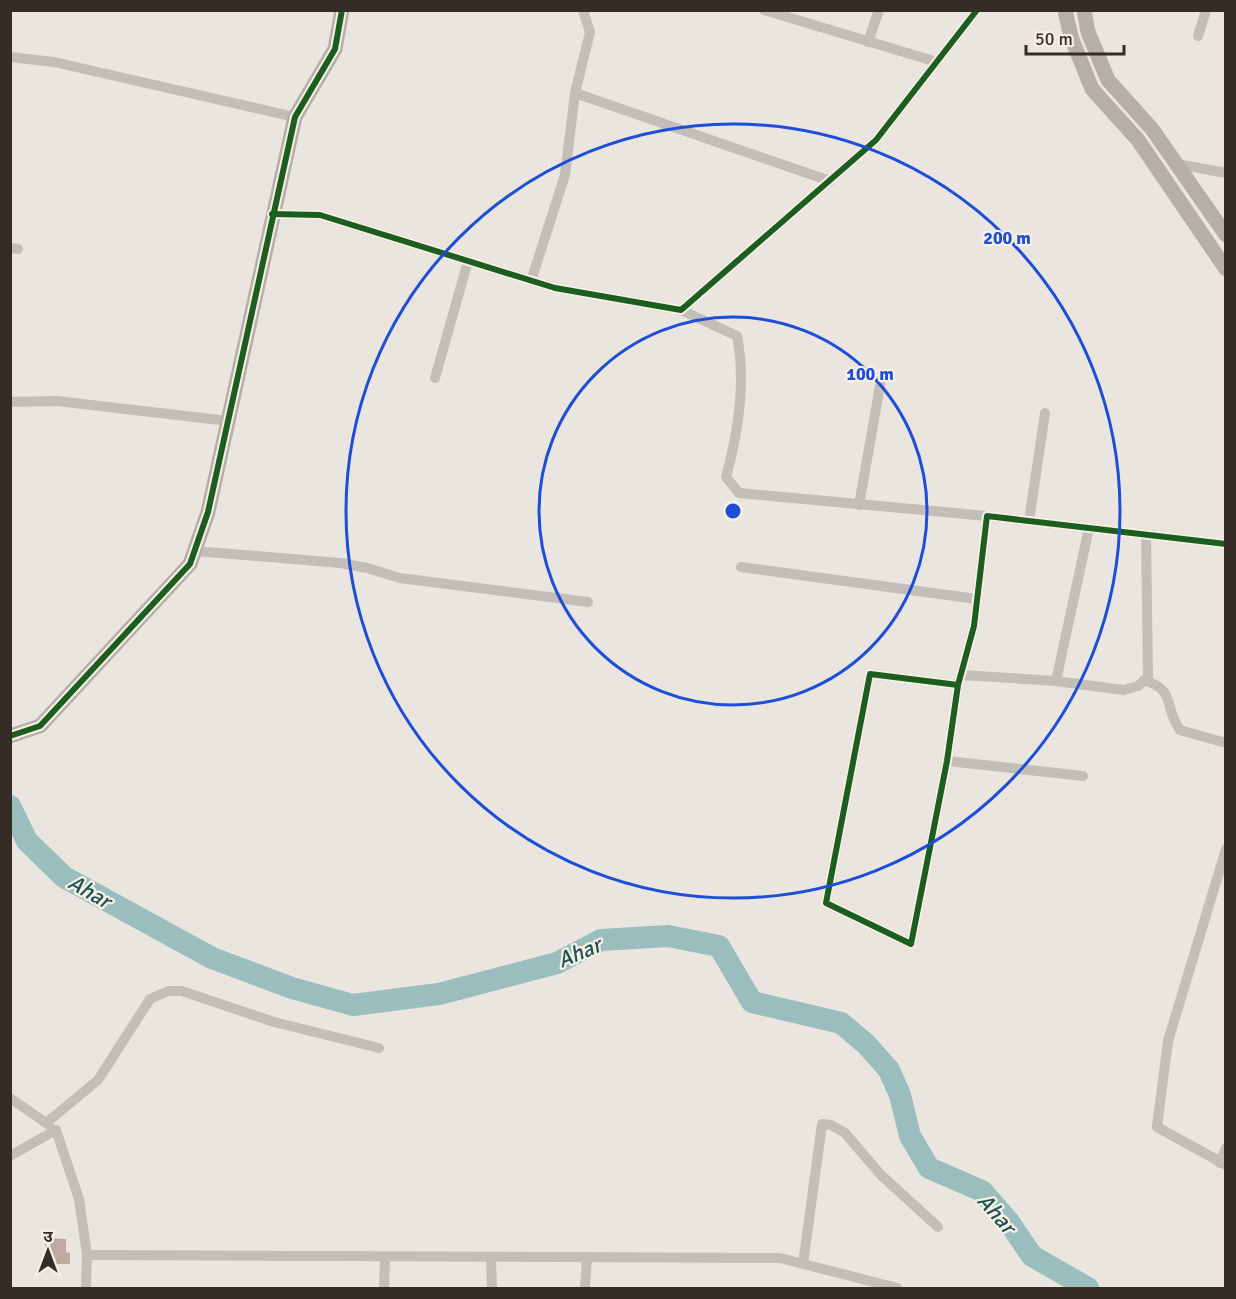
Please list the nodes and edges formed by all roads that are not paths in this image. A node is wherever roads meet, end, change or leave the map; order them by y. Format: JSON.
{"nodes":[{"id":1,"x":342,"y":10,"type":"edge"},
{"id":2,"x":583,"y":10,"type":"edge"},
{"id":3,"x":764,"y":10,"type":"edge"},
{"id":4,"x":879,"y":10,"type":"edge"},
{"id":5,"x":977,"y":10,"type":"edge"},
{"id":6,"x":1065,"y":10,"type":"edge"},
{"id":7,"x":1084,"y":10,"type":"edge"},
{"id":8,"x":1206,"y":10,"type":"edge"},
{"id":9,"x":1198,"y":36,"type":"dead end"},
{"id":10,"x":868,"y":42,"type":"junction"},
{"id":11,"x":10,"y":57,"type":"edge"},
{"id":12,"x":937,"y":62,"type":"junction"},
{"id":13,"x":574,"y":93,"type":"junction"},
{"id":14,"x":295,"y":117,"type":"junction"},
{"id":15,"x":1177,"y":164,"type":"junction"},
{"id":16,"x":1226,"y":173,"type":"edge"},
{"id":17,"x":830,"y":181,"type":"junction"},
{"id":18,"x":272,"y":214,"type":"junction"},
{"id":19,"x":1226,"y":235,"type":"edge"},
{"id":20,"x":468,"y":261,"type":"junction"},
{"id":21,"x":1226,"y":269,"type":"edge"},
{"id":22,"x":531,"y":281,"type":"junction"},
{"id":23,"x":681,"y":310,"type":"junction"},
{"id":24,"x":435,"y":378,"type":"dead end"},
{"id":25,"x":881,"y":380,"type":"dead end"},
{"id":26,"x":10,"y":402,"type":"edge"},
{"id":27,"x":1045,"y":413,"type":"dead end"},
{"id":28,"x":228,"y":421,"type":"junction"},
{"id":29,"x":859,"y":505,"type":"junction"},
{"id":30,"x":987,"y":516,"type":"junction"},
{"id":31,"x":1029,"y":521,"type":"junction"},
{"id":32,"x":1089,"y":528,"type":"junction"},
{"id":33,"x":1146,"y":535,"type":"junction"},
{"id":34,"x":1226,"y":544,"type":"edge"},
{"id":35,"x":195,"y":551,"type":"junction"},
{"id":36,"x":741,"y":567,"type":"dead end"},
{"id":37,"x":977,"y":599,"type":"junction"},
{"id":38,"x":588,"y":602,"type":"dead end"},
{"id":39,"x":959,"y":680,"type":"junction"},
{"id":40,"x":1144,"y":680,"type":"junction"},
{"id":41,"x":1056,"y":681,"type":"junction"},
{"id":42,"x":10,"y":736,"type":"edge"},
{"id":43,"x":1226,"y":742,"type":"edge"},
{"id":44,"x":947,"y":761,"type":"junction"},
{"id":45,"x":1083,"y":776,"type":"dead end"},
{"id":46,"x":1226,"y":849,"type":"edge"},
{"id":47,"x":379,"y":1048,"type":"dead end"},
{"id":48,"x":10,"y":1098,"type":"edge"},
{"id":49,"x":46,"y":1122,"type":"junction"},
{"id":50,"x":56,"y":1130,"type":"junction"},
{"id":51,"x":1226,"y":1149,"type":"edge"},
{"id":52,"x":10,"y":1156,"type":"edge"},
{"id":53,"x":1223,"y":1164,"type":"edge"},
{"id":54,"x":938,"y":1227,"type":"dead end"},
{"id":55,"x":87,"y":1255,"type":"junction"},
{"id":56,"x":385,"y":1258,"type":"junction"},
{"id":57,"x":491,"y":1258,"type":"junction"},
{"id":58,"x":587,"y":1258,"type":"junction"},
{"id":59,"x":803,"y":1264,"type":"junction"},
{"id":60,"x":86,"y":1288,"type":"edge"},
{"id":61,"x":384,"y":1288,"type":"edge"},
{"id":62,"x":492,"y":1288,"type":"edge"},
{"id":63,"x":585,"y":1288,"type":"edge"},
{"id":64,"x":897,"y":1288,"type":"edge"}],
"edges":[{"from":1,"to":14,"type":"street"},
{"from":2,"to":13,"type":"street"},
{"from":3,"to":10,"type":"street"},
{"from":4,"to":10,"type":"street"},
{"from":5,"to":12,"type":"street"},
{"from":6,"to":21,"type":"street"},
{"from":7,"to":15,"type":"street"},
{"from":8,"to":9,"type":"street"},
{"from":10,"to":12,"type":"street"},
{"from":11,"to":14,"type":"street"},
{"from":12,"to":17,"type":"street"},
{"from":13,"to":17,"type":"street"},
{"from":13,"to":22,"type":"street"},
{"from":14,"to":18,"type":"street"},
{"from":15,"to":16,"type":"street"},
{"from":15,"to":19,"type":"street"},
{"from":17,"to":23,"type":"street"},
{"from":18,"to":20,"type":"street"},
{"from":18,"to":28,"type":"street"},
{"from":20,"to":22,"type":"street"},
{"from":20,"to":24,"type":"street"},
{"from":22,"to":23,"type":"street"},
{"from":23,"to":29,"type":"street"},
{"from":25,"to":29,"type":"street"},
{"from":26,"to":28,"type":"street"},
{"from":27,"to":31,"type":"street"},
{"from":28,"to":35,"type":"street"},
{"from":29,"to":30,"type":"street"},
{"from":30,"to":31,"type":"street"},
{"from":30,"to":37,"type":"street"},
{"from":31,"to":32,"type":"street"},
{"from":32,"to":33,"type":"street"},
{"from":32,"to":41,"type":"street"},
{"from":33,"to":34,"type":"street"},
{"from":33,"to":40,"type":"street"},
{"from":35,"to":38,"type":"street"},
{"from":35,"to":42,"type":"street"},
{"from":36,"to":37,"type":"street"},
{"from":37,"to":39,"type":"street"},
{"from":39,"to":41,"type":"street"},
{"from":39,"to":44,"type":"street"},
{"from":39,"to":44,"type":"street"},
{"from":40,"to":41,"type":"street"},
{"from":40,"to":43,"type":"street"},
{"from":44,"to":45,"type":"street"},
{"from":46,"to":53,"type":"street"},
{"from":47,"to":49,"type":"street"},
{"from":48,"to":49,"type":"street"},
{"from":49,"to":50,"type":"street"},
{"from":50,"to":52,"type":"street"},
{"from":50,"to":55,"type":"street"},
{"from":51,"to":53,"type":"street"},
{"from":54,"to":59,"type":"street"},
{"from":55,"to":56,"type":"street"},
{"from":55,"to":60,"type":"street"},
{"from":56,"to":57,"type":"street"},
{"from":56,"to":61,"type":"street"},
{"from":57,"to":58,"type":"street"},
{"from":57,"to":62,"type":"street"},
{"from":58,"to":59,"type":"street"},
{"from":58,"to":63,"type":"street"},
{"from":59,"to":64,"type":"street"}]}
